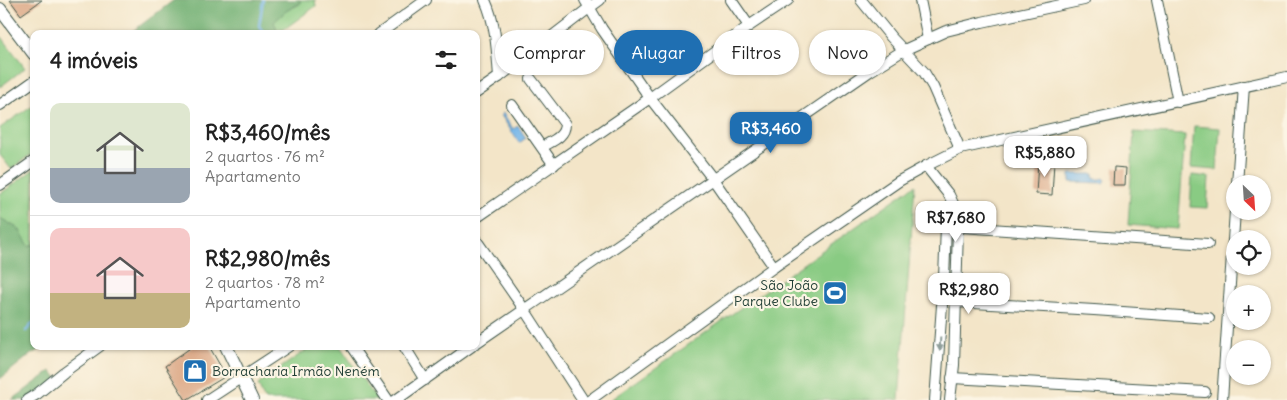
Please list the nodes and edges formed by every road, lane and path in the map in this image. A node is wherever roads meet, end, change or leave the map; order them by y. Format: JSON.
{"nodes":[{"id":1,"x":426,"y":0,"type":"edge"},
{"id":2,"x":485,"y":0,"type":"edge"},
{"id":3,"x":600,"y":0,"type":"edge"},
{"id":4,"x":732,"y":0,"type":"edge"},
{"id":5,"x":788,"y":0,"type":"edge"},
{"id":6,"x":861,"y":0,"type":"edge"},
{"id":7,"x":920,"y":0,"type":"edge"},
{"id":8,"x":1084,"y":0,"type":"edge"},
{"id":9,"x":1157,"y":0,"type":"edge"},
{"id":10,"x":587,"y":4,"type":"edge"},
{"id":11,"x":0,"y":9,"type":"edge"},
{"id":12,"x":749,"y":26,"type":"junction"},
{"id":13,"x":385,"y":30,"type":"edge"},
{"id":14,"x":928,"y":39,"type":"junction"},
{"id":15,"x":30,"y":49,"type":"edge"},
{"id":16,"x":904,"y":50,"type":"junction"},
{"id":17,"x":500,"y":77,"type":"junction"},
{"id":18,"x":1287,"y":77,"type":"edge"},
{"id":19,"x":531,"y":79,"type":"dead end"},
{"id":20,"x":30,"y":84,"type":"edge"},
{"id":21,"x":1244,"y":86,"type":"junction"},
{"id":22,"x":480,"y":90,"type":"edge"},
{"id":23,"x":650,"y":98,"type":"junction"},
{"id":24,"x":1178,"y":102,"type":"junction"},
{"id":25,"x":0,"y":105,"type":"edge"},
{"id":26,"x":512,"y":105,"type":"dead end"},
{"id":27,"x":542,"y":147,"type":"junction"},
{"id":28,"x":960,"y":149,"type":"junction"},
{"id":29,"x":30,"y":164,"type":"edge"},
{"id":30,"x":554,"y":165,"type":"junction"},
{"id":31,"x":926,"y":166,"type":"junction"},
{"id":32,"x":1238,"y":175,"type":"edge"},
{"id":33,"x":713,"y":179,"type":"junction"},
{"id":34,"x":0,"y":185,"type":"edge"},
{"id":35,"x":957,"y":212,"type":"junction"},
{"id":36,"x":480,"y":215,"type":"edge"},
{"id":37,"x":1234,"y":220,"type":"edge"},
{"id":38,"x":946,"y":226,"type":"junction"},
{"id":39,"x":960,"y":228,"type":"junction"},
{"id":40,"x":1208,"y":244,"type":"dead end"},
{"id":41,"x":480,"y":246,"type":"edge"},
{"id":42,"x":774,"y":267,"type":"junction"},
{"id":43,"x":957,"y":302,"type":"junction"},
{"id":44,"x":524,"y":309,"type":"junction"},
{"id":45,"x":1209,"y":318,"type":"dead end"},
{"id":46,"x":480,"y":340,"type":"edge"},
{"id":47,"x":94,"y":350,"type":"edge"},
{"id":48,"x":228,"y":350,"type":"edge"},
{"id":49,"x":283,"y":350,"type":"edge"},
{"id":50,"x":354,"y":350,"type":"edge"},
{"id":51,"x":406,"y":350,"type":"edge"},
{"id":52,"x":466,"y":350,"type":"edge"},
{"id":53,"x":938,"y":365,"type":"junction"},
{"id":54,"x":954,"y":365,"type":"junction"},
{"id":55,"x":241,"y":378,"type":"junction"},
{"id":56,"x":952,"y":378,"type":"junction"},
{"id":57,"x":425,"y":380,"type":"junction"},
{"id":58,"x":936,"y":387,"type":"junction"},
{"id":59,"x":1205,"y":392,"type":"dead end"},
{"id":60,"x":951,"y":395,"type":"edge"},
{"id":61,"x":27,"y":400,"type":"edge"},
{"id":62,"x":207,"y":400,"type":"edge"},
{"id":63,"x":252,"y":400,"type":"edge"},
{"id":64,"x":388,"y":400,"type":"edge"},
{"id":65,"x":396,"y":400,"type":"edge"},
{"id":66,"x":583,"y":400,"type":"edge"},
{"id":67,"x":590,"y":400,"type":"edge"},
{"id":68,"x":936,"y":400,"type":"edge"},
{"id":69,"x":1222,"y":400,"type":"edge"}],
"edges":[{"from":1,"to":13,"type":"street"},
{"from":2,"to":17,"type":"street"},
{"from":3,"to":10,"type":"street"},
{"from":4,"to":12,"type":"street"},
{"from":5,"to":12,"type":"street"},
{"from":6,"to":16,"type":"street"},
{"from":7,"to":14,"type":"street"},
{"from":8,"to":14,"type":"street"},
{"from":9,"to":24,"type":"street"},
{"from":10,"to":17,"type":"street"},
{"from":10,"to":23,"type":"street"},
{"from":11,"to":15,"type":"main road"},
{"from":12,"to":23,"type":"street"},
{"from":14,"to":16,"type":"street"},
{"from":16,"to":28,"type":"street"},
{"from":16,"to":33,"type":"street"},
{"from":17,"to":22,"type":"street"},
{"from":18,"to":21,"type":"street"},
{"from":19,"to":27,"type":"street"},
{"from":20,"to":25,"type":"street"},
{"from":21,"to":24,"type":"street"},
{"from":21,"to":32,"type":"street"},
{"from":23,"to":30,"type":"street"},
{"from":23,"to":33,"type":"street"},
{"from":24,"to":28,"type":"street"},
{"from":26,"to":27,"type":"street"},
{"from":27,"to":30,"type":"street"},
{"from":28,"to":31,"type":"street"},
{"from":29,"to":34,"type":"street"},
{"from":30,"to":36,"type":"street"},
{"from":31,"to":35,"type":"street"},
{"from":31,"to":42,"type":"street"},
{"from":33,"to":42,"type":"street"},
{"from":33,"to":44,"type":"street"},
{"from":35,"to":38,"type":"street"},
{"from":35,"to":39,"type":"street"},
{"from":37,"to":69,"type":"street"},
{"from":38,"to":39,"type":"street"},
{"from":38,"to":53,"type":"street","one_way":true},
{"from":39,"to":40,"type":"street"},
{"from":39,"to":43,"type":"street"},
{"from":41,"to":44,"type":"street"},
{"from":42,"to":67,"type":"street"},
{"from":43,"to":45,"type":"street"},
{"from":43,"to":54,"type":"street"},
{"from":44,"to":46,"type":"street"},
{"from":44,"to":66,"type":"street"},
{"from":47,"to":61,"type":"street"},
{"from":48,"to":55,"type":"main road"},
{"from":49,"to":55,"type":"street"},
{"from":50,"to":64,"type":"street"},
{"from":51,"to":57,"type":"street"},
{"from":52,"to":57,"type":"street"},
{"from":53,"to":54,"type":"street"},
{"from":53,"to":58,"type":"street"},
{"from":54,"to":56,"type":"street"},
{"from":55,"to":62,"type":"street"},
{"from":55,"to":63,"type":"main road"},
{"from":56,"to":59,"type":"street"},
{"from":56,"to":60,"type":"street"},
{"from":57,"to":65,"type":"street"},
{"from":58,"to":60,"type":"street"},
{"from":58,"to":68,"type":"street"}]}
